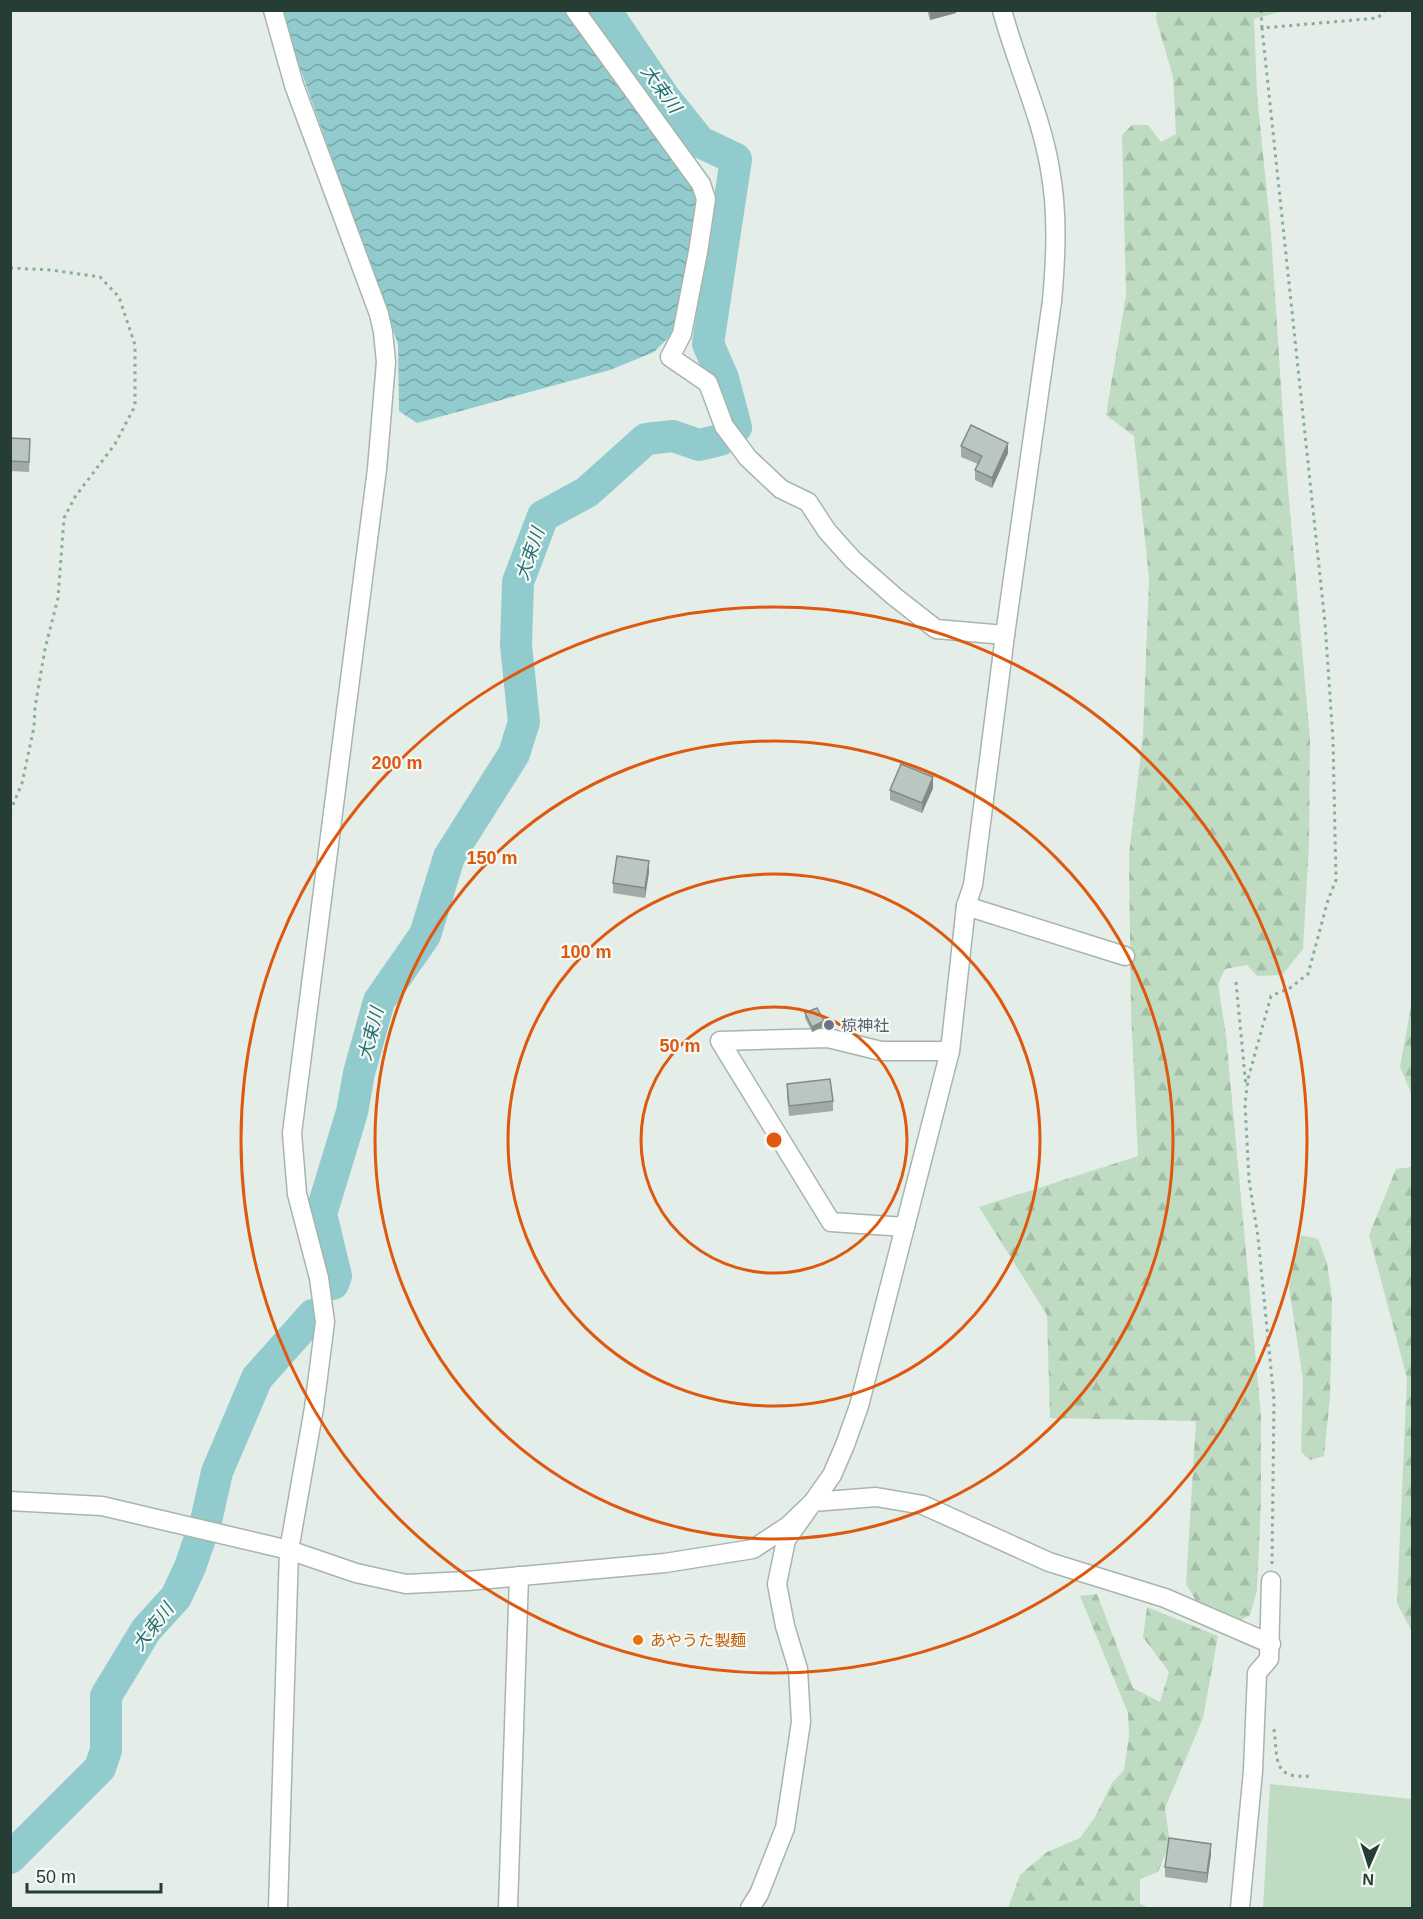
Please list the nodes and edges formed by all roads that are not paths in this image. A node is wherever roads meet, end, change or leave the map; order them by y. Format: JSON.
{"nodes":[{"id":1,"x":273,"y":10,"type":"edge"},
{"id":2,"x":575,"y":10,"type":"edge"},
{"id":3,"x":1002,"y":10,"type":"edge"},
{"id":4,"x":1005,"y":635,"type":"junction"},
{"id":5,"x":966,"y":906,"type":"junction"},
{"id":6,"x":1125,"y":956,"type":"dead end"},
{"id":7,"x":950,"y":1051,"type":"junction"},
{"id":8,"x":905,"y":1227,"type":"junction"},
{"id":9,"x":10,"y":1501,"type":"edge"},
{"id":10,"x":813,"y":1502,"type":"junction"},
{"id":11,"x":288,"y":1550,"type":"junction"},
{"id":12,"x":519,"y":1576,"type":"junction"},
{"id":13,"x":1271,"y":1581,"type":"road end"},
{"id":14,"x":1271,"y":1644,"type":"junction"},
{"id":15,"x":278,"y":1908,"type":"edge"},
{"id":16,"x":508,"y":1908,"type":"edge"},
{"id":17,"x":750,"y":1908,"type":"edge"},
{"id":18,"x":1240,"y":1908,"type":"edge"}],
"edges":[{"from":1,"to":11,"type":"street"},
{"from":2,"to":4,"type":"street"},
{"from":3,"to":4,"type":"street"},
{"from":4,"to":5,"type":"street"},
{"from":5,"to":6,"type":"street"},
{"from":5,"to":7,"type":"street"},
{"from":7,"to":8,"type":"street"},
{"from":7,"to":8,"type":"street"},
{"from":8,"to":10,"type":"street"},
{"from":9,"to":11,"type":"street"},
{"from":10,"to":12,"type":"street"},
{"from":10,"to":14,"type":"street"},
{"from":10,"to":17,"type":"street"},
{"from":11,"to":12,"type":"street"},
{"from":11,"to":15,"type":"street"},
{"from":12,"to":16,"type":"street"},
{"from":13,"to":14,"type":"street"},
{"from":14,"to":18,"type":"street"}]}
